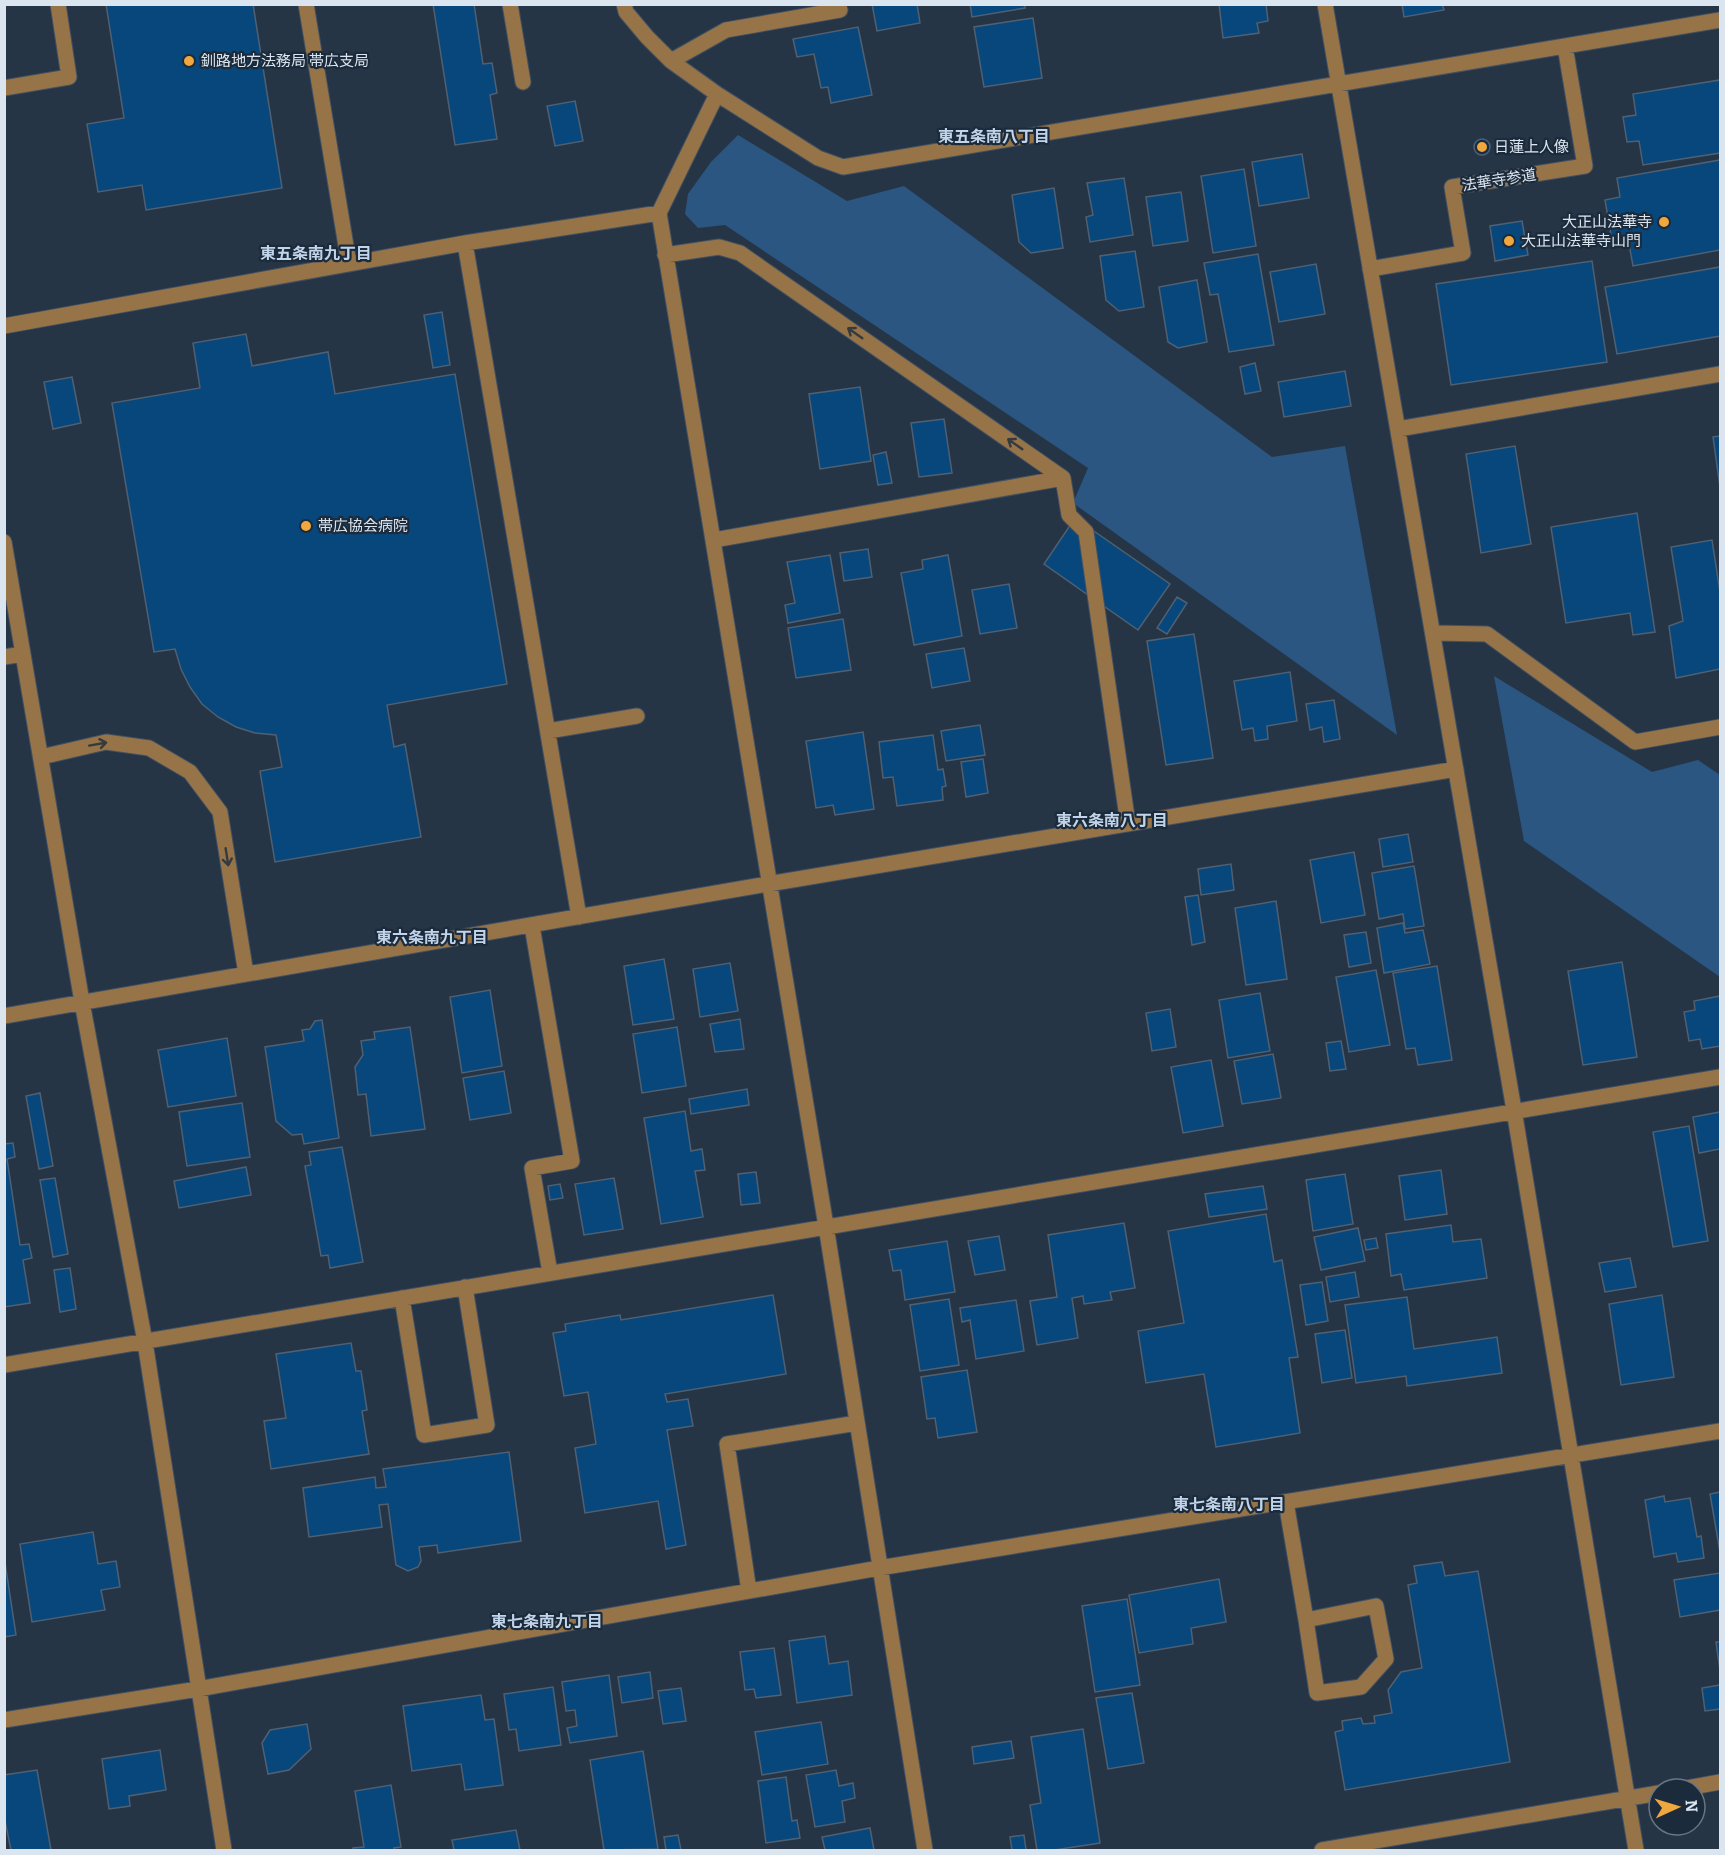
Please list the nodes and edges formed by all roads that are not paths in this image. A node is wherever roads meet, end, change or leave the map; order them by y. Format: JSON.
{"nodes":[{"id":1,"x":58,"y":4,"type":"edge"},
{"id":2,"x":306,"y":4,"type":"edge"},
{"id":3,"x":510,"y":4,"type":"edge"},
{"id":4,"x":624,"y":4,"type":"edge"},
{"id":5,"x":1325,"y":4,"type":"edge"},
{"id":6,"x":840,"y":10,"type":"dead end"},
{"id":7,"x":1720,"y":20,"type":"edge"},
{"id":8,"x":1565,"y":46,"type":"junction"},
{"id":9,"x":671,"y":61,"type":"junction"},
{"id":10,"x":523,"y":82,"type":"dead end"},
{"id":11,"x":1340,"y":85,"type":"junction"},
{"id":12,"x":4,"y":88,"type":"edge"},
{"id":13,"x":717,"y":94,"type":"junction"},
{"id":14,"x":659,"y":213,"type":"junction"},
{"id":15,"x":465,"y":243,"type":"junction"},
{"id":16,"x":665,"y":255,"type":"junction"},
{"id":17,"x":349,"y":264,"type":"junction"},
{"id":18,"x":1370,"y":270,"type":"junction"},
{"id":19,"x":4,"y":326,"type":"edge"},
{"id":20,"x":1720,"y":374,"type":"edge"},
{"id":21,"x":1398,"y":429,"type":"junction"},
{"id":22,"x":1063,"y":477,"type":"junction"},
{"id":23,"x":714,"y":540,"type":"junction"},
{"id":24,"x":4,"y":542,"type":"edge"},
{"id":25,"x":1433,"y":633,"type":"junction"},
{"id":26,"x":23,"y":654,"type":"junction"},
{"id":27,"x":4,"y":657,"type":"edge"},
{"id":28,"x":637,"y":716,"type":"dead end"},
{"id":29,"x":1720,"y":727,"type":"edge"},
{"id":30,"x":548,"y":731,"type":"junction"},
{"id":31,"x":41,"y":757,"type":"junction"},
{"id":32,"x":1456,"y":769,"type":"junction"},
{"id":33,"x":1128,"y":824,"type":"junction"},
{"id":34,"x":768,"y":884,"type":"junction"},
{"id":35,"x":579,"y":918,"type":"junction"},
{"id":36,"x":532,"y":926,"type":"junction"},
{"id":37,"x":246,"y":974,"type":"junction"},
{"id":38,"x":82,"y":1002,"type":"junction"},
{"id":39,"x":4,"y":1016,"type":"edge"},
{"id":40,"x":1720,"y":1077,"type":"edge"},
{"id":41,"x":1514,"y":1110,"type":"junction"},
{"id":42,"x":826,"y":1226,"type":"junction"},
{"id":43,"x":550,"y":1273,"type":"junction"},
{"id":44,"x":465,"y":1287,"type":"junction"},
{"id":45,"x":402,"y":1298,"type":"junction"},
{"id":46,"x":145,"y":1342,"type":"junction"},
{"id":47,"x":4,"y":1365,"type":"edge"},
{"id":48,"x":857,"y":1424,"type":"junction"},
{"id":49,"x":1720,"y":1431,"type":"edge"},
{"id":50,"x":1571,"y":1456,"type":"junction"},
{"id":51,"x":1286,"y":1502,"type":"junction"},
{"id":52,"x":879,"y":1568,"type":"junction"},
{"id":53,"x":749,"y":1591,"type":"junction"},
{"id":54,"x":1306,"y":1620,"type":"junction"},
{"id":55,"x":198,"y":1689,"type":"junction"},
{"id":56,"x":4,"y":1720,"type":"edge"},
{"id":57,"x":1647,"y":1795,"type":"edge"},
{"id":58,"x":1628,"y":1798,"type":"junction"},
{"id":59,"x":224,"y":1851,"type":"edge"},
{"id":60,"x":925,"y":1851,"type":"edge"},
{"id":61,"x":1322,"y":1851,"type":"edge"},
{"id":62,"x":1636,"y":1851,"type":"edge"}],
"edges":[{"from":1,"to":12,"type":"street"},
{"from":2,"to":17,"type":"street"},
{"from":3,"to":10,"type":"street"},
{"from":4,"to":9,"type":"street"},
{"from":5,"to":11,"type":"street"},
{"from":6,"to":9,"type":"street"},
{"from":7,"to":8,"type":"street"},
{"from":8,"to":11,"type":"street"},
{"from":8,"to":18,"type":"street","name":"法華寺参道"},
{"from":9,"to":13,"type":"street"},
{"from":11,"to":13,"type":"street"},
{"from":11,"to":18,"type":"street"},
{"from":13,"to":14,"type":"street"},
{"from":14,"to":15,"type":"street"},
{"from":14,"to":16,"type":"street"},
{"from":15,"to":17,"type":"street"},
{"from":15,"to":30,"type":"street"},
{"from":22,"to":16,"type":"street","one_way":true},
{"from":16,"to":23,"type":"street"},
{"from":17,"to":19,"type":"street"},
{"from":18,"to":21,"type":"street"},
{"from":20,"to":21,"type":"street"},
{"from":21,"to":25,"type":"street"},
{"from":22,"to":23,"type":"street"},
{"from":22,"to":33,"type":"street"},
{"from":23,"to":34,"type":"street"},
{"from":24,"to":26,"type":"street"},
{"from":25,"to":29,"type":"street"},
{"from":25,"to":32,"type":"street"},
{"from":26,"to":27,"type":"street"},
{"from":26,"to":31,"type":"street"},
{"from":28,"to":30,"type":"street"},
{"from":30,"to":35,"type":"street"},
{"from":31,"to":37,"type":"street","one_way":true},
{"from":31,"to":38,"type":"street"},
{"from":32,"to":33,"type":"street"},
{"from":32,"to":41,"type":"street"},
{"from":33,"to":34,"type":"street"},
{"from":34,"to":35,"type":"street"},
{"from":34,"to":42,"type":"street"},
{"from":35,"to":36,"type":"street"},
{"from":36,"to":37,"type":"street"},
{"from":36,"to":43,"type":"street"},
{"from":37,"to":38,"type":"street"},
{"from":38,"to":39,"type":"street"},
{"from":38,"to":46,"type":"street"},
{"from":40,"to":41,"type":"street"},
{"from":41,"to":42,"type":"street"},
{"from":41,"to":50,"type":"street"},
{"from":42,"to":43,"type":"street"},
{"from":42,"to":48,"type":"street"},
{"from":43,"to":44,"type":"street"},
{"from":44,"to":45,"type":"street"},
{"from":44,"to":45,"type":"street"},
{"from":45,"to":46,"type":"street"},
{"from":46,"to":47,"type":"street"},
{"from":46,"to":55,"type":"street"},
{"from":48,"to":52,"type":"street"},
{"from":48,"to":53,"type":"street"},
{"from":49,"to":50,"type":"street"},
{"from":50,"to":51,"type":"street"},
{"from":50,"to":58,"type":"street"},
{"from":51,"to":52,"type":"street"},
{"from":51,"to":54,"type":"street"},
{"from":52,"to":53,"type":"street"},
{"from":52,"to":60,"type":"street"},
{"from":53,"to":55,"type":"street"},
{"from":54,"to":54,"type":"street"},
{"from":55,"to":56,"type":"street"},
{"from":55,"to":59,"type":"street"},
{"from":57,"to":58,"type":"street"},
{"from":58,"to":61,"type":"street"},
{"from":58,"to":62,"type":"street"}]}
